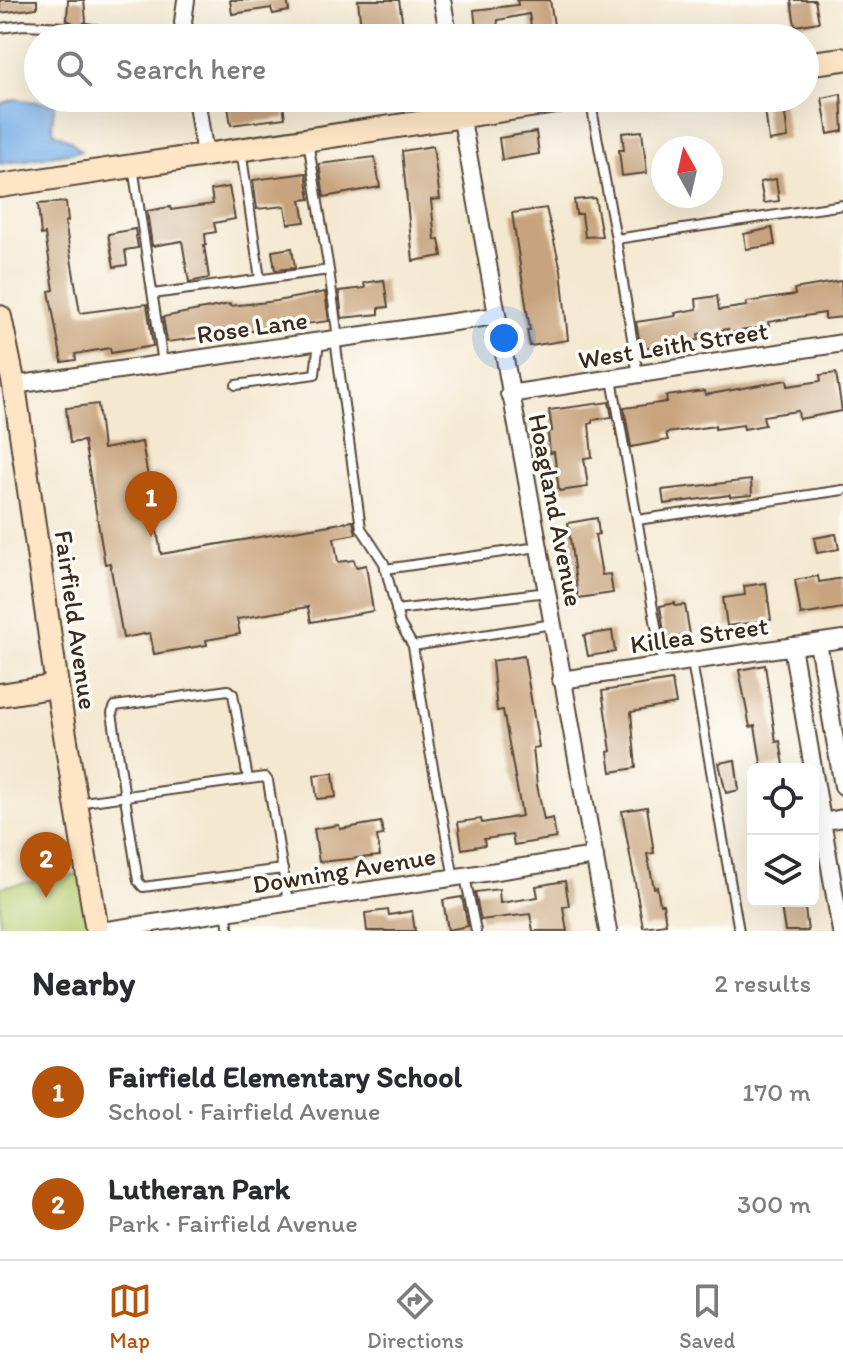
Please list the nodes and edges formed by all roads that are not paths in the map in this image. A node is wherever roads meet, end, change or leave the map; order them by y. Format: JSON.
{"nodes":[{"id":1,"x":186,"y":0,"type":"edge"},
{"id":2,"x":442,"y":0,"type":"edge"},
{"id":3,"x":183,"y":24,"type":"edge"},
{"id":4,"x":446,"y":24,"type":"edge"},
{"id":5,"x":24,"y":25,"type":"edge"},
{"id":6,"x":0,"y":28,"type":"edge"},
{"id":7,"x":843,"y":59,"type":"edge"},
{"id":8,"x":819,"y":62,"type":"edge"},
{"id":9,"x":198,"y":112,"type":"edge"},
{"id":10,"x":437,"y":112,"type":"edge"},
{"id":11,"x":461,"y":112,"type":"edge"},
{"id":12,"x":593,"y":112,"type":"edge"},
{"id":13,"x":307,"y":140,"type":"junction"},
{"id":14,"x":241,"y":150,"type":"junction"},
{"id":15,"x":205,"y":155,"type":"junction"},
{"id":16,"x":133,"y":166,"type":"junction"},
{"id":17,"x":0,"y":186,"type":"edge"},
{"id":18,"x":843,"y":205,"type":"edge"},
{"id":19,"x":616,"y":239,"type":"junction"},
{"id":20,"x":329,"y":270,"type":"junction"},
{"id":21,"x":260,"y":279,"type":"junction"},
{"id":22,"x":153,"y":294,"type":"junction"},
{"id":23,"x":496,"y":316,"type":"junction"},
{"id":24,"x":0,"y":317,"type":"edge"},
{"id":25,"x":331,"y":340,"type":"junction"},
{"id":26,"x":843,"y":343,"type":"edge"},
{"id":27,"x":4,"y":355,"type":"edge"},
{"id":28,"x":163,"y":364,"type":"junction"},
{"id":29,"x":638,"y":375,"type":"junction"},
{"id":30,"x":612,"y":379,"type":"junction"},
{"id":31,"x":14,"y":385,"type":"junction"},
{"id":32,"x":236,"y":385,"type":"dead end"},
{"id":33,"x":509,"y":394,"type":"junction"},
{"id":34,"x":843,"y":490,"type":"edge"},
{"id":35,"x":637,"y":520,"type":"junction"},
{"id":36,"x":538,"y":547,"type":"junction"},
{"id":37,"x":385,"y":569,"type":"junction"},
{"id":38,"x":548,"y":592,"type":"junction"},
{"id":39,"x":396,"y":610,"type":"junction"},
{"id":40,"x":553,"y":624,"type":"junction"},
{"id":41,"x":843,"y":639,"type":"edge"},
{"id":42,"x":818,"y":643,"type":"junction"},
{"id":43,"x":413,"y":646,"type":"junction"},
{"id":44,"x":792,"y":646,"type":"junction"},
{"id":45,"x":691,"y":661,"type":"junction"},
{"id":46,"x":663,"y":665,"type":"junction"},
{"id":47,"x":561,"y":680,"type":"junction"},
{"id":48,"x":57,"y":686,"type":"junction"},
{"id":49,"x":0,"y":695,"type":"edge"},
{"id":50,"x":248,"y":779,"type":"junction"},
{"id":51,"x":843,"y":786,"type":"edge"},
{"id":52,"x":124,"y":796,"type":"junction"},
{"id":53,"x":75,"y":803,"type":"junction"},
{"id":54,"x":843,"y":818,"type":"edge"},
{"id":55,"x":822,"y":822,"type":"junction"},
{"id":56,"x":595,"y":856,"type":"junction"},
{"id":57,"x":836,"y":861,"type":"edge"},
{"id":58,"x":283,"y":869,"type":"junction"},
{"id":59,"x":460,"y":877,"type":"junction"},
{"id":60,"x":288,"y":903,"type":"junction"},
{"id":61,"x":226,"y":912,"type":"junction"},
{"id":62,"x":99,"y":931,"type":"edge"},
{"id":63,"x":229,"y":931,"type":"edge"},
{"id":64,"x":476,"y":931,"type":"edge"},
{"id":65,"x":608,"y":931,"type":"edge"},
{"id":66,"x":739,"y":931,"type":"edge"},
{"id":67,"x":841,"y":931,"type":"edge"}],
"edges":[{"from":1,"to":3,"type":"street"},
{"from":2,"to":4,"type":"street"},
{"from":5,"to":6,"type":"lane"},
{"from":7,"to":8,"type":"street"},
{"from":9,"to":15,"type":"street"},
{"from":10,"to":13,"type":"street"},
{"from":11,"to":23,"type":"street","name":"Hoagland Avenue"},
{"from":12,"to":19,"type":"lane"},
{"from":13,"to":14,"type":"street"},
{"from":13,"to":20,"type":"lane"},
{"from":14,"to":15,"type":"street"},
{"from":14,"to":21,"type":"lane"},
{"from":15,"to":16,"type":"street"},
{"from":16,"to":17,"type":"street"},
{"from":16,"to":22,"type":"lane"},
{"from":18,"to":19,"type":"lane"},
{"from":19,"to":29,"type":"lane"},
{"from":20,"to":21,"type":"lane"},
{"from":20,"to":25,"type":"lane"},
{"from":21,"to":22,"type":"lane"},
{"from":22,"to":28,"type":"lane"},
{"from":23,"to":25,"type":"street","name":"Rose Lane"},
{"from":23,"to":33,"type":"street","name":"Hoagland Avenue"},
{"from":24,"to":27,"type":"street","name":"Fairfield Avenue"},
{"from":25,"to":28,"type":"street","name":"Rose Lane"},
{"from":25,"to":32,"type":"lane"},
{"from":25,"to":37,"type":"lane"},
{"from":26,"to":29,"type":"street","name":"West Leith Street"},
{"from":27,"to":31,"type":"street","name":"Fairfield Avenue"},
{"from":28,"to":31,"type":"street","name":"Rose Lane"},
{"from":29,"to":30,"type":"street","name":"West Leith Street"},
{"from":30,"to":33,"type":"street","name":"West Leith Street"},
{"from":30,"to":35,"type":"lane"},
{"from":31,"to":48,"type":"street","name":"Fairfield Avenue"},
{"from":33,"to":36,"type":"street","name":"Hoagland Avenue"},
{"from":34,"to":35,"type":"lane"},
{"from":35,"to":46,"type":"lane"},
{"from":36,"to":37,"type":"lane"},
{"from":36,"to":38,"type":"street","name":"Hoagland Avenue"},
{"from":37,"to":39,"type":"lane"},
{"from":38,"to":39,"type":"lane"},
{"from":38,"to":40,"type":"street","name":"Hoagland Avenue"},
{"from":39,"to":43,"type":"lane"},
{"from":40,"to":43,"type":"lane"},
{"from":40,"to":47,"type":"street","name":"Hoagland Avenue"},
{"from":41,"to":42,"type":"street","name":"Killea Street"},
{"from":42,"to":44,"type":"street","name":"Killea Street"},
{"from":42,"to":51,"type":"street"},
{"from":43,"to":59,"type":"lane"},
{"from":44,"to":45,"type":"street","name":"Killea Street"},
{"from":44,"to":55,"type":"street"},
{"from":45,"to":46,"type":"street","name":"Killea Street"},
{"from":45,"to":66,"type":"lane"},
{"from":46,"to":47,"type":"street","name":"Killea Street"},
{"from":47,"to":56,"type":"street","name":"Hoagland Avenue"},
{"from":48,"to":49,"type":"street"},
{"from":48,"to":53,"type":"street","name":"Fairfield Avenue"},
{"from":50,"to":52,"type":"lane"},
{"from":50,"to":52,"type":"lane"},
{"from":50,"to":58,"type":"lane"},
{"from":52,"to":53,"type":"lane"},
{"from":52,"to":58,"type":"lane"},
{"from":53,"to":62,"type":"street","name":"Fairfield Avenue"},
{"from":54,"to":55,"type":"street"},
{"from":55,"to":57,"type":"street"},
{"from":56,"to":59,"type":"street","name":"Downing Avenue"},
{"from":56,"to":65,"type":"street","name":"Hoagland Avenue"},
{"from":57,"to":67,"type":"street"},
{"from":58,"to":60,"type":"lane"},
{"from":59,"to":60,"type":"street","name":"Downing Avenue"},
{"from":59,"to":64,"type":"lane"},
{"from":60,"to":61,"type":"street","name":"Downing Avenue"},
{"from":61,"to":62,"type":"street","name":"Downing Avenue"},
{"from":61,"to":63,"type":"lane"}]}
